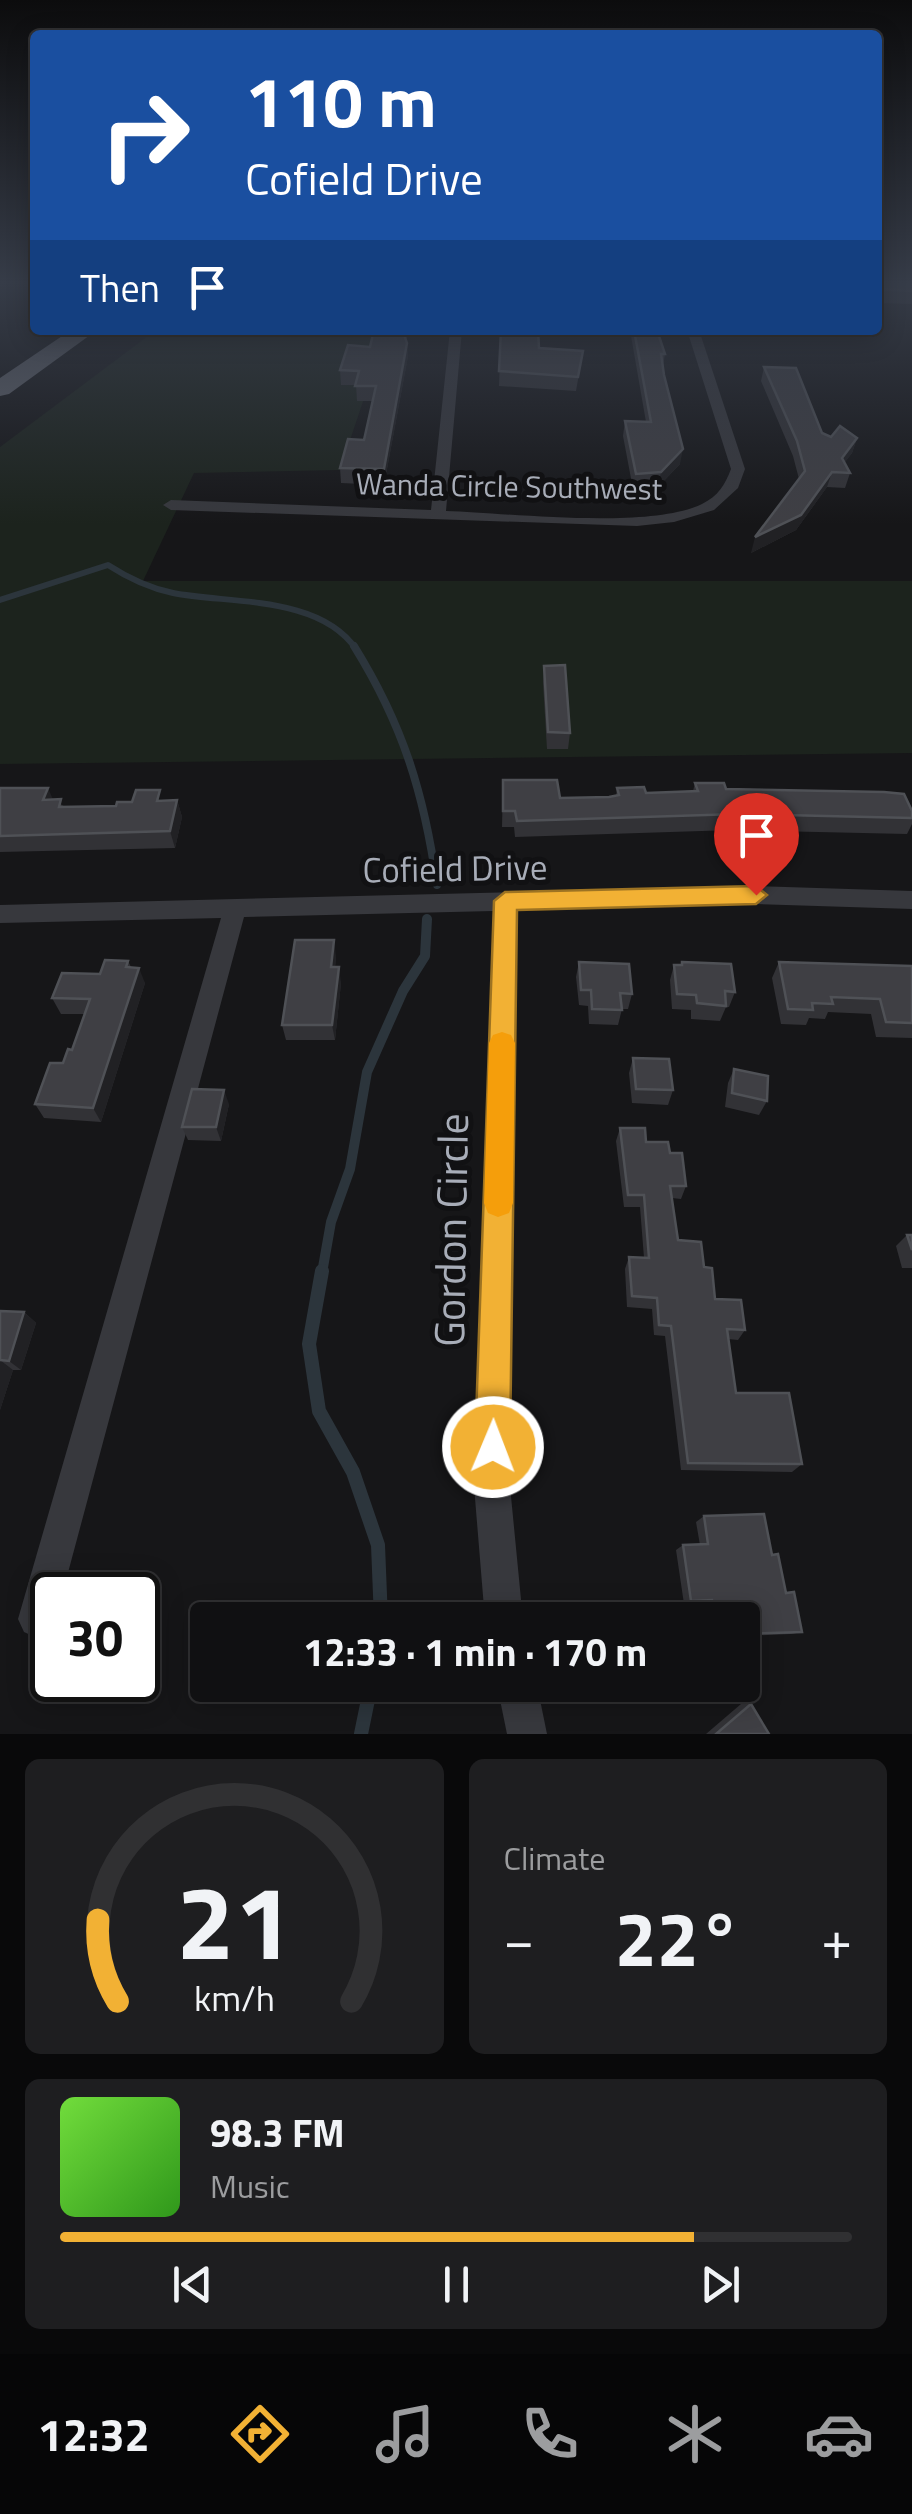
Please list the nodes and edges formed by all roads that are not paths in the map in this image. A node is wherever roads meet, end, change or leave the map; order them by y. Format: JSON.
{"nodes":[{"id":1,"x":39,"y":362,"type":"edge"},
{"id":2,"x":453,"y":362,"type":"edge"},
{"id":3,"x":703,"y":362,"type":"edge"},
{"id":4,"x":0,"y":389,"type":"edge"},
{"id":5,"x":171,"y":505,"type":"dead end"},
{"id":6,"x":438,"y":515,"type":"junction"},
{"id":7,"x":912,"y":900,"type":"edge"},
{"id":8,"x":505,"y":901,"type":"junction"},
{"id":9,"x":235,"y":908,"type":"junction"},
{"id":10,"x":0,"y":914,"type":"edge"},
{"id":11,"x":50,"y":1572,"type":"edge"},
{"id":12,"x":502,"y":1602,"type":"edge"},
{"id":13,"x":520,"y":1702,"type":"edge"},
{"id":14,"x":527,"y":1734,"type":"edge"}],
"edges":[{"from":1,"to":4,"type":"highway"},
{"from":2,"to":6,"type":"street"},
{"from":3,"to":6,"type":"street","name":"Wanda Circle Southwest"},
{"from":5,"to":6,"type":"street","name":"Wanda Circle Southwest"},
{"from":7,"to":8,"type":"street","name":"Cofield Drive"},
{"from":8,"to":9,"type":"street","name":"Cofield Drive"},
{"from":8,"to":12,"type":"street","name":"Gordon Circle"},
{"from":9,"to":10,"type":"street","name":"Cofield Drive"},
{"from":9,"to":11,"type":"street"},
{"from":13,"to":14,"type":"street"}]}
